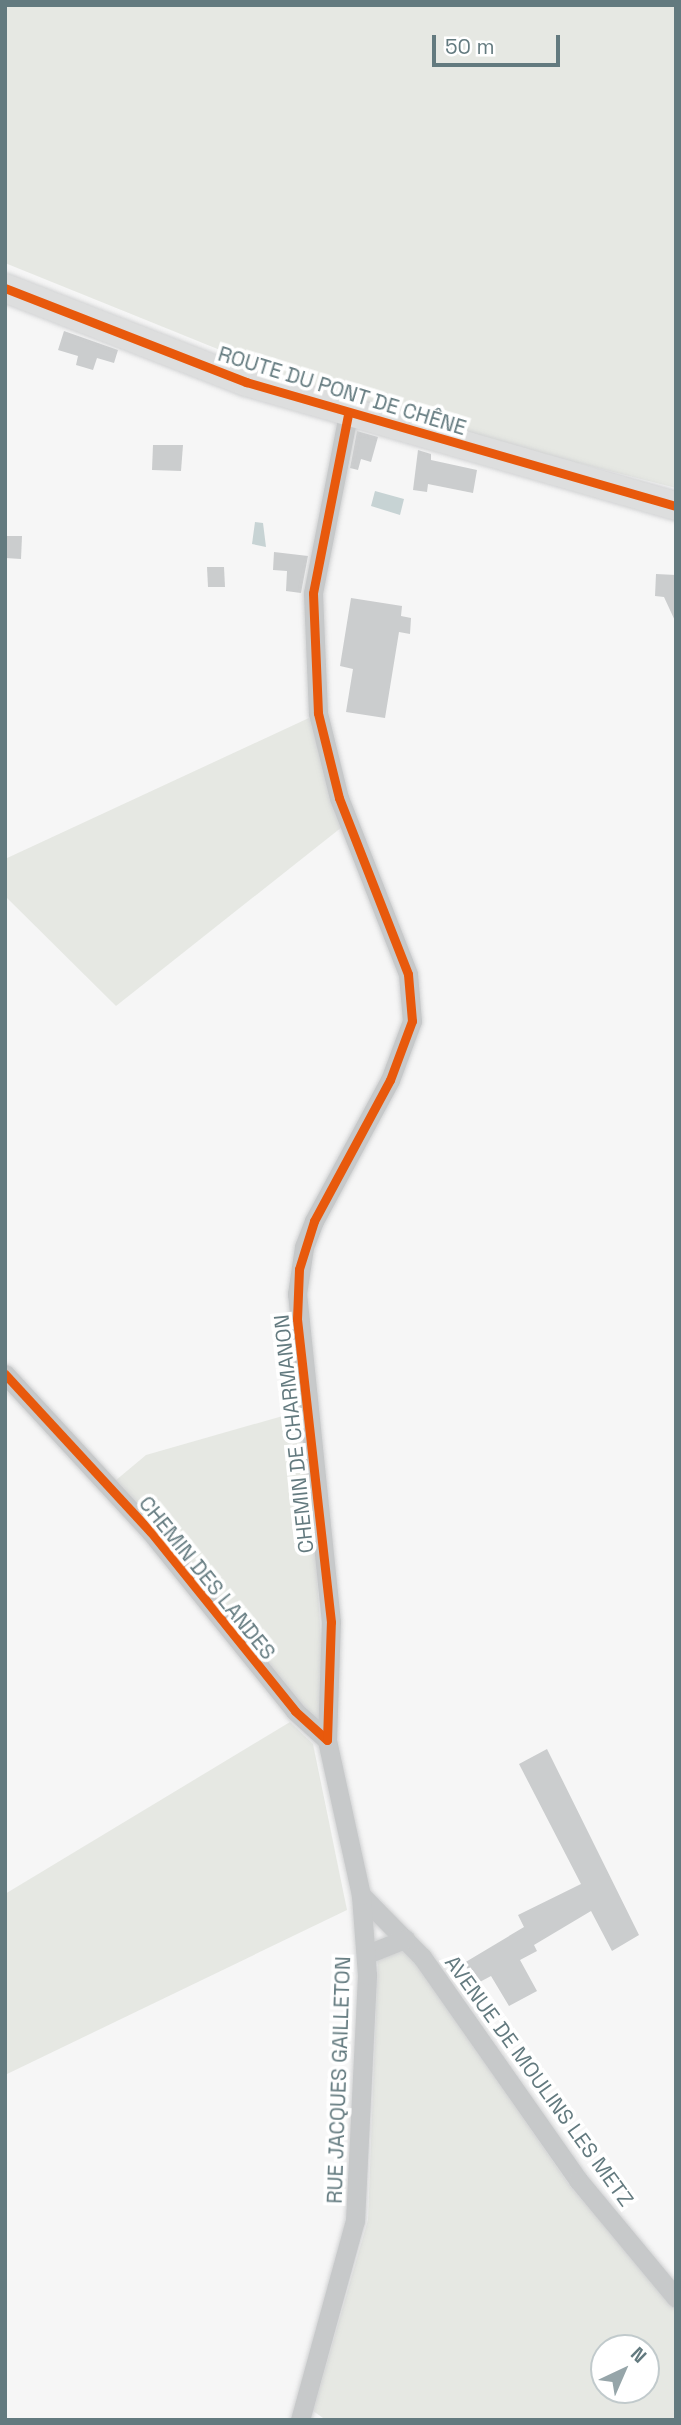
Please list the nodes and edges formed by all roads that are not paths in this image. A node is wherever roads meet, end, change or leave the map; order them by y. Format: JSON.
{"nodes":[{"id":1,"x":5,"y":288,"type":"edge"},
{"id":2,"x":348,"y":414,"type":"junction"},
{"id":3,"x":676,"y":506,"type":"edge"},
{"id":4,"x":5,"y":1374,"type":"edge"},
{"id":5,"x":327,"y":1740,"type":"junction"},
{"id":6,"x":361,"y":1895,"type":"junction"},
{"id":7,"x":405,"y":1939,"type":"junction"},
{"id":8,"x":367,"y":1954,"type":"junction"},
{"id":9,"x":676,"y":2298,"type":"edge"},
{"id":10,"x":300,"y":2420,"type":"edge"}],
"edges":[{"from":1,"to":2,"type":"street","name":"ROUTE DU PONT DE CHÊNE"},
{"from":2,"to":3,"type":"street","name":"ROUTE DU PONT DE CHÊNE"},
{"from":2,"to":5,"type":"street","name":"CHEMIN DE CHARMANON"},
{"from":4,"to":5,"type":"street","name":"CHEMIN DES LANDES"},
{"from":5,"to":6,"type":"street","name":"RUE JACQUES GAILLETON"},
{"from":6,"to":7,"type":"street","name":"AVENUE DE MOULINS LES METZ"},
{"from":6,"to":8,"type":"street","name":"RUE JACQUES GAILLETON"},
{"from":7,"to":8,"type":"street"},
{"from":7,"to":9,"type":"street","name":"AVENUE DE MOULINS LES METZ"},
{"from":8,"to":10,"type":"street","name":"RUE JACQUES GAILLETON"}]}
